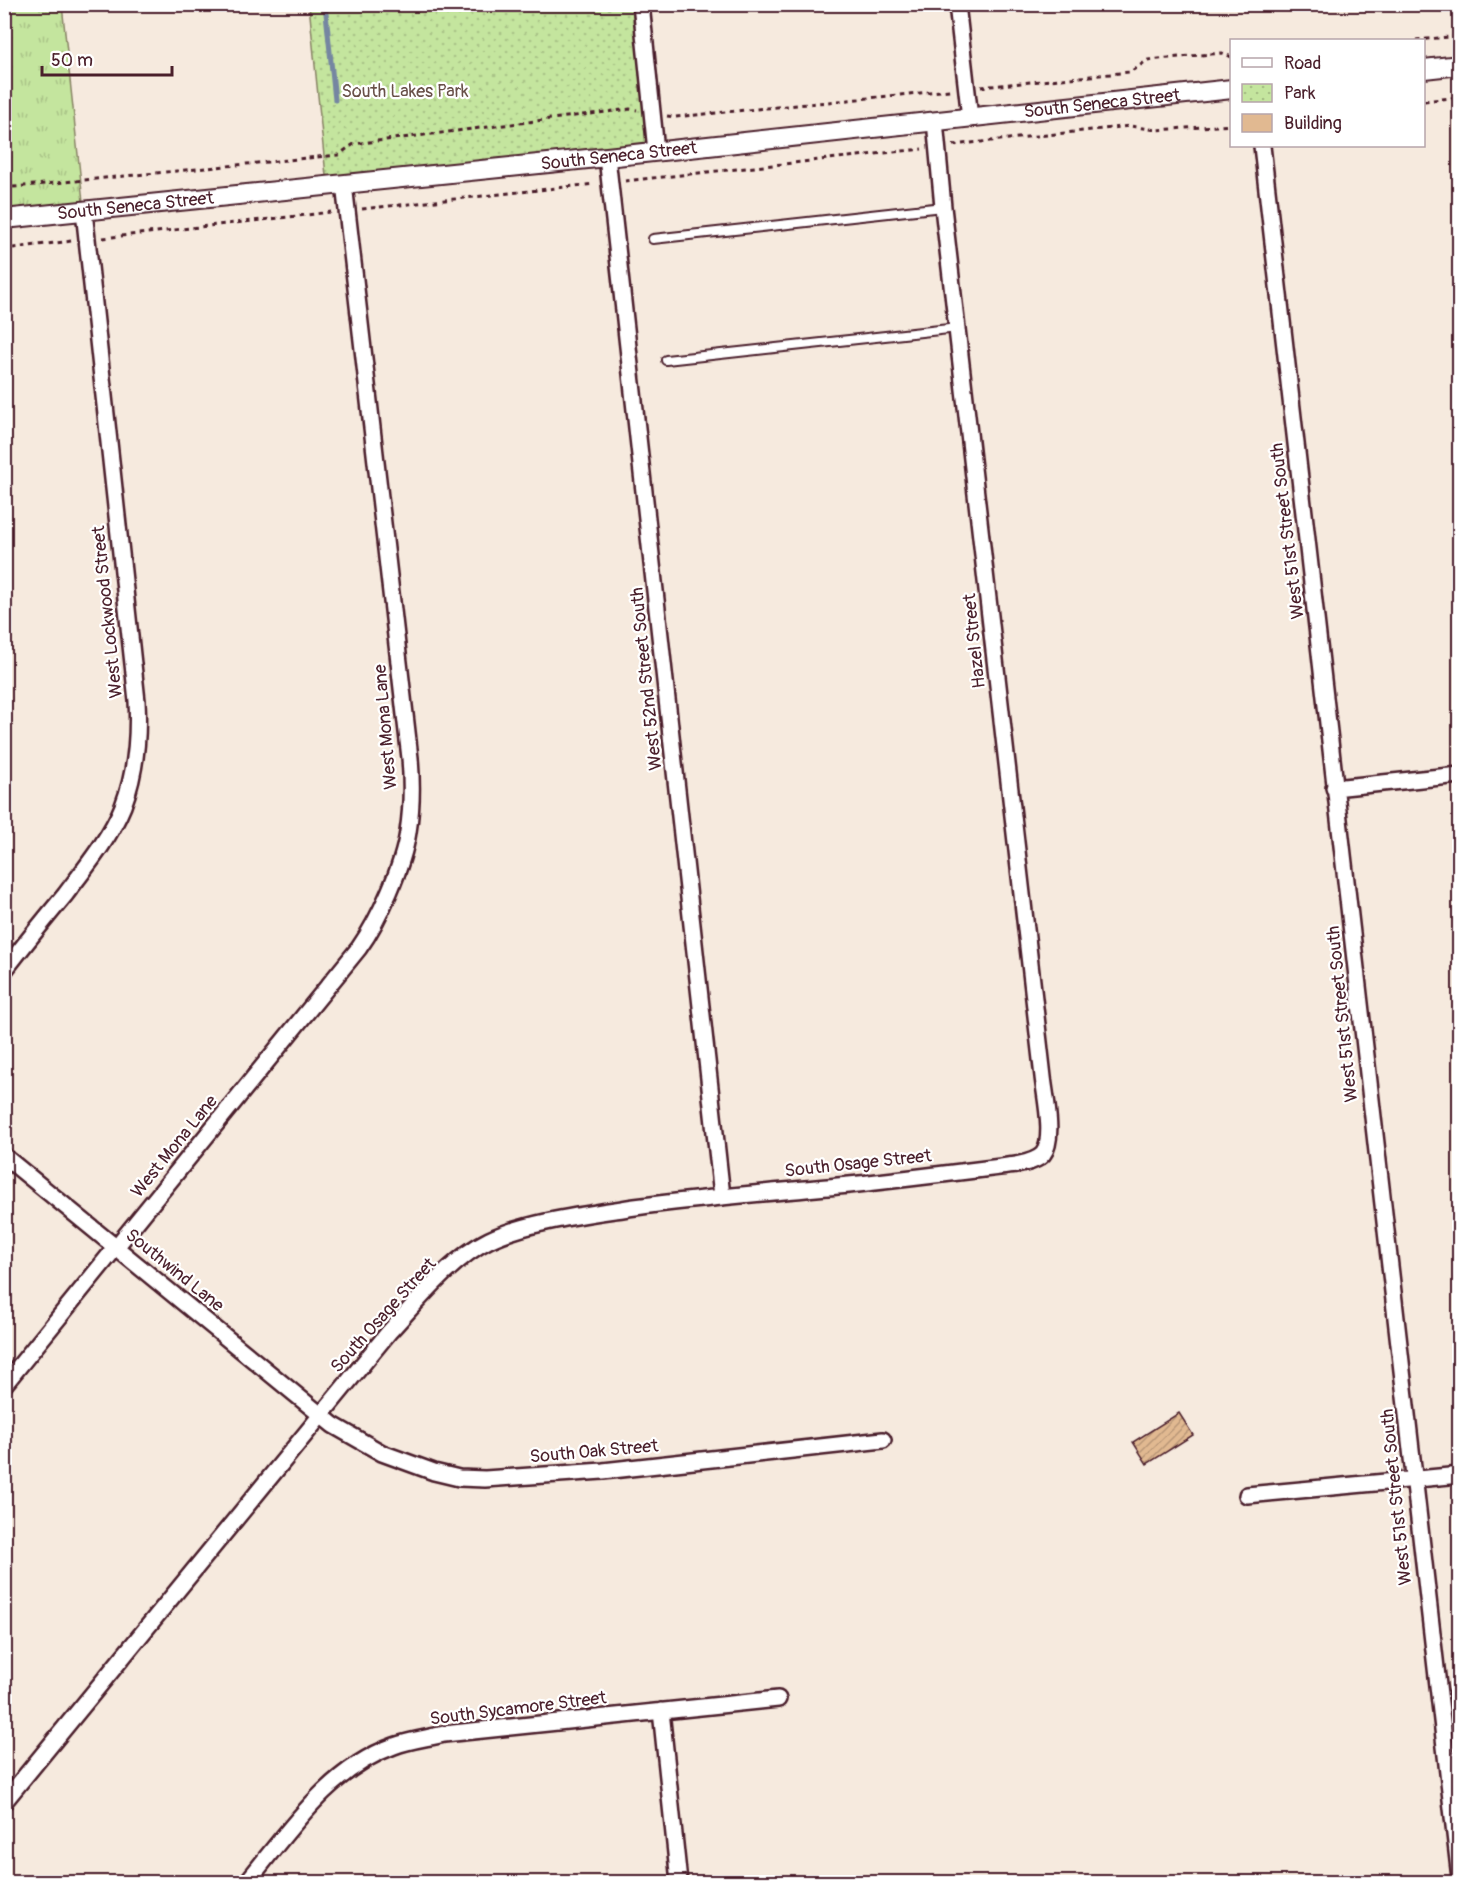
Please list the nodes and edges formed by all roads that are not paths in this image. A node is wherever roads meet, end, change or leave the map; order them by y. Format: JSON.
{"nodes":[{"id":1,"x":641,"y":4,"type":"edge"},
{"id":2,"x":957,"y":4,"type":"edge"},
{"id":3,"x":1460,"y":65,"type":"edge"},
{"id":4,"x":1425,"y":69,"type":"edge"},
{"id":5,"x":1230,"y":89,"type":"edge"},
{"id":6,"x":970,"y":118,"type":"junction"},
{"id":7,"x":935,"y":121,"type":"junction"},
{"id":8,"x":1262,"y":147,"type":"edge"},
{"id":9,"x":656,"y":152,"type":"junction"},
{"id":10,"x":607,"y":157,"type":"junction"},
{"id":11,"x":344,"y":184,"type":"junction"},
{"id":12,"x":943,"y":207,"type":"junction"},
{"id":13,"x":84,"y":211,"type":"junction"},
{"id":14,"x":4,"y":219,"type":"edge"},
{"id":15,"x":653,"y":239,"type":"dead end"},
{"id":16,"x":958,"y":328,"type":"junction"},
{"id":17,"x":666,"y":360,"type":"dead end"},
{"id":18,"x":1460,"y":775,"type":"edge"},
{"id":19,"x":1335,"y":789,"type":"junction"},
{"id":20,"x":4,"y":971,"type":"edge"},
{"id":21,"x":1042,"y":1155,"type":"joint"},
{"id":22,"x":4,"y":1156,"type":"edge"},
{"id":23,"x":722,"y":1196,"type":"junction"},
{"id":24,"x":117,"y":1248,"type":"junction"},
{"id":25,"x":4,"y":1385,"type":"edge"},
{"id":26,"x":322,"y":1415,"type":"junction"},
{"id":27,"x":883,"y":1440,"type":"dead end"},
{"id":28,"x":1460,"y":1475,"type":"edge"},
{"id":29,"x":1414,"y":1480,"type":"junction"},
{"id":30,"x":1247,"y":1495,"type":"dead end"},
{"id":31,"x":778,"y":1699,"type":"dead end"},
{"id":32,"x":661,"y":1711,"type":"junction"},
{"id":33,"x":4,"y":1802,"type":"edge"},
{"id":34,"x":1460,"y":1878,"type":"edge"},
{"id":35,"x":247,"y":1882,"type":"edge"},
{"id":36,"x":679,"y":1882,"type":"edge"}],
"edges":[{"from":1,"to":9,"type":"street"},
{"from":2,"to":6,"type":"street"},
{"from":3,"to":4,"type":"street"},
{"from":5,"to":6,"type":"street","name":"South Seneca Street"},
{"from":6,"to":7,"type":"street","name":"South Seneca Street"},
{"from":7,"to":9,"type":"street","name":"South Seneca Street"},
{"from":7,"to":12,"type":"street","name":"Hazel Street"},
{"from":8,"to":19,"type":"street","name":"West 51st Street South"},
{"from":9,"to":10,"type":"street","name":"South Seneca Street"},
{"from":10,"to":11,"type":"street","name":"South Seneca Street"},
{"from":10,"to":23,"type":"street","name":"West 52nd Street South"},
{"from":11,"to":13,"type":"street","name":"South Seneca Street"},
{"from":11,"to":24,"type":"street","name":"West Mona Lane"},
{"from":12,"to":15,"type":"lane"},
{"from":12,"to":16,"type":"street","name":"Hazel Street"},
{"from":13,"to":14,"type":"street","name":"South Seneca Street"},
{"from":13,"to":20,"type":"street","name":"West Lockwood Street"},
{"from":16,"to":17,"type":"lane"},
{"from":16,"to":21,"type":"street","name":"Hazel Street"},
{"from":18,"to":19,"type":"street"},
{"from":19,"to":29,"type":"street","name":"West 51st Street South"},
{"from":21,"to":23,"type":"street","name":"South Osage Street"},
{"from":22,"to":24,"type":"street","name":"Southwind Lane"},
{"from":23,"to":26,"type":"street","name":"South Osage Street"},
{"from":24,"to":25,"type":"street","name":"West Mona Lane"},
{"from":24,"to":26,"type":"street","name":"Southwind Lane"},
{"from":26,"to":27,"type":"street","name":"South Oak Street"},
{"from":26,"to":33,"type":"street","name":"South Osage Street"},
{"from":28,"to":29,"type":"street"},
{"from":29,"to":30,"type":"street"},
{"from":29,"to":34,"type":"street","name":"West 51st Street South"},
{"from":31,"to":32,"type":"street","name":"South Sycamore Street"},
{"from":32,"to":35,"type":"street","name":"South Sycamore Street"},
{"from":32,"to":36,"type":"street"}]}
